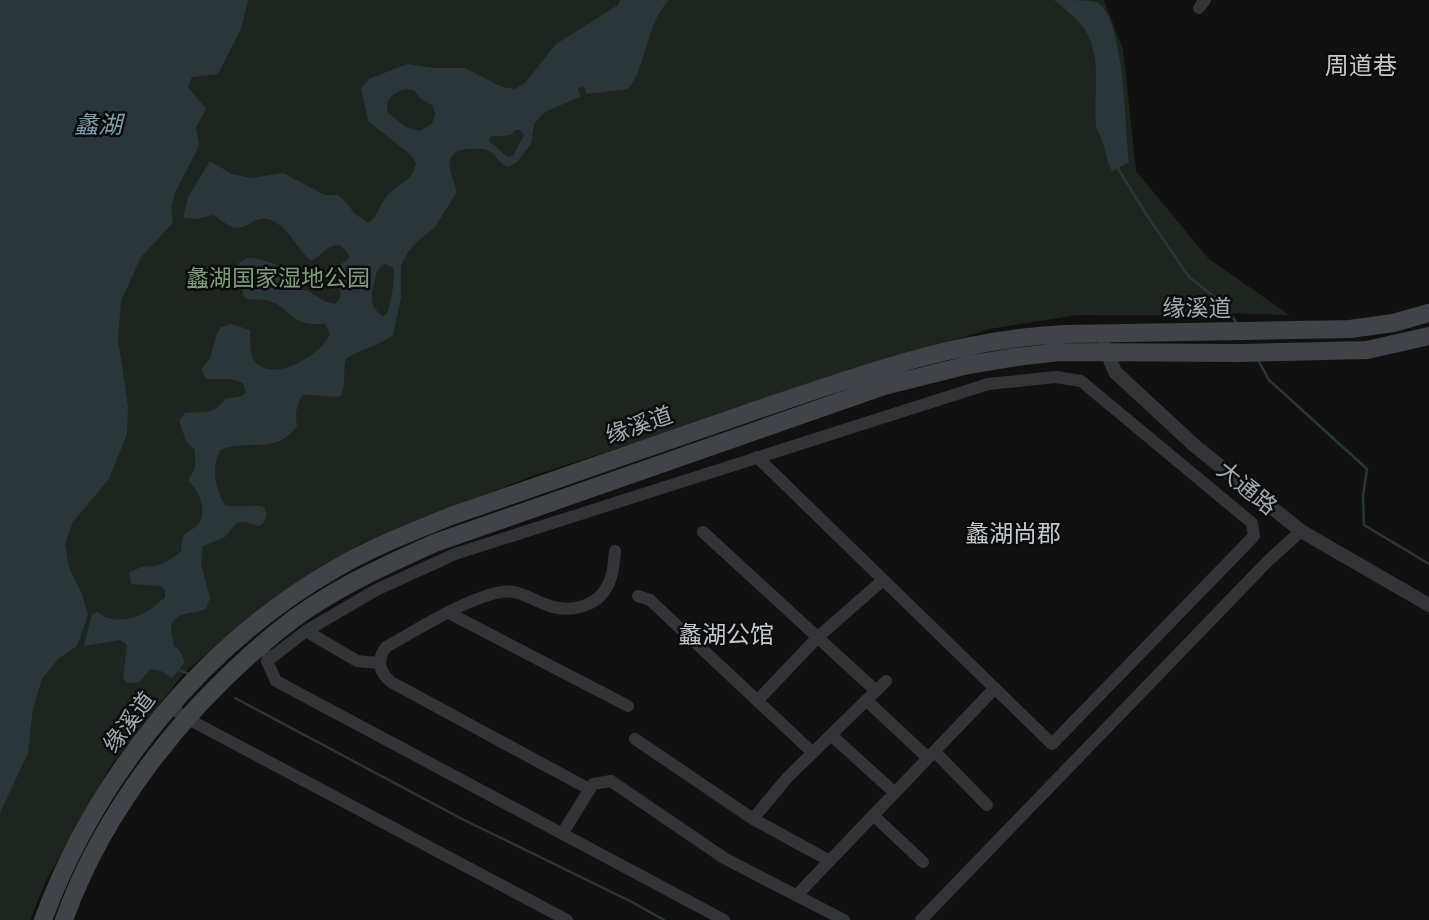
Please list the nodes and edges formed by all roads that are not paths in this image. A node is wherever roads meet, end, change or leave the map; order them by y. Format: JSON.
{"nodes":[{"id":1,"x":1429,"y":313,"type":"edge"},
{"id":2,"x":1102,"y":333,"type":"junction"},
{"id":3,"x":1429,"y":336,"type":"edge"},
{"id":4,"x":1105,"y":352,"type":"junction"},
{"id":5,"x":757,"y":457,"type":"junction"},
{"id":6,"x":1301,"y":531,"type":"junction"},
{"id":7,"x":703,"y":532,"type":"dead end"},
{"id":8,"x":615,"y":551,"type":"dead end"},
{"id":9,"x":883,"y":580,"type":"junction"},
{"id":10,"x":638,"y":596,"type":"dead end"},
{"id":11,"x":1429,"y":605,"type":"edge"},
{"id":12,"x":449,"y":613,"type":"junction"},
{"id":13,"x":279,"y":630,"type":"junction"},
{"id":14,"x":306,"y":631,"type":"junction"},
{"id":15,"x":818,"y":638,"type":"junction"},
{"id":16,"x":267,"y":661,"type":"junction"},
{"id":17,"x":379,"y":663,"type":"junction"},
{"id":18,"x":886,"y":681,"type":"dead end"},
{"id":19,"x":995,"y":688,"type":"junction"},
{"id":20,"x":871,"y":695,"type":"junction"},
{"id":21,"x":758,"y":700,"type":"junction"},
{"id":22,"x":628,"y":706,"type":"dead end"},
{"id":23,"x":170,"y":707,"type":"junction"},
{"id":24,"x":188,"y":719,"type":"junction"},
{"id":25,"x":831,"y":735,"type":"junction"},
{"id":26,"x":635,"y":738,"type":"dead end"},
{"id":27,"x":813,"y":752,"type":"junction"},
{"id":28,"x":931,"y":755,"type":"junction"},
{"id":29,"x":589,"y":789,"type":"junction"},
{"id":30,"x":895,"y":793,"type":"junction"},
{"id":31,"x":988,"y":804,"type":"dead end"},
{"id":32,"x":873,"y":816,"type":"junction"},
{"id":33,"x":753,"y":819,"type":"junction"},
{"id":34,"x":562,"y":834,"type":"junction"},
{"id":35,"x":830,"y":861,"type":"junction"},
{"id":36,"x":923,"y":862,"type":"dead end"},
{"id":37,"x":797,"y":895,"type":"junction"},
{"id":38,"x":43,"y":920,"type":"edge"},
{"id":39,"x":64,"y":920,"type":"edge"},
{"id":40,"x":567,"y":920,"type":"edge"},
{"id":41,"x":724,"y":920,"type":"edge"},
{"id":42,"x":844,"y":920,"type":"edge"},
{"id":43,"x":921,"y":920,"type":"edge"}],
"edges":[{"from":1,"to":2,"type":"main road","name":"缘溪道"},
{"from":2,"to":4,"type":"street","name":"大通路"},
{"from":2,"to":23,"type":"main road","name":"缘溪道"},
{"from":3,"to":4,"type":"main road","name":"缘溪道"},
{"from":4,"to":6,"type":"street","name":"大通路"},
{"from":4,"to":13,"type":"main road","name":"缘溪道"},
{"from":5,"to":9,"type":"street"},
{"from":5,"to":14,"type":"street"},
{"from":5,"to":19,"type":"street"},
{"from":6,"to":11,"type":"street","name":"大通路"},
{"from":6,"to":43,"type":"street"},
{"from":7,"to":15,"type":"street"},
{"from":8,"to":12,"type":"street"},
{"from":9,"to":15,"type":"street"},
{"from":9,"to":19,"type":"street"},
{"from":10,"to":21,"type":"street"},
{"from":12,"to":17,"type":"street"},
{"from":12,"to":22,"type":"street"},
{"from":13,"to":16,"type":"street"},
{"from":13,"to":24,"type":"main road","name":"缘溪道"},
{"from":14,"to":16,"type":"street"},
{"from":14,"to":17,"type":"street"},
{"from":15,"to":20,"type":"street"},
{"from":15,"to":21,"type":"street"},
{"from":16,"to":34,"type":"street"},
{"from":17,"to":29,"type":"street"},
{"from":18,"to":20,"type":"street"},
{"from":19,"to":28,"type":"street"},
{"from":20,"to":25,"type":"street"},
{"from":20,"to":28,"type":"street"},
{"from":21,"to":27,"type":"street"},
{"from":23,"to":24,"type":"street"},
{"from":23,"to":38,"type":"main road","name":"缘溪道"},
{"from":24,"to":39,"type":"main road","name":"缘溪道"},
{"from":24,"to":40,"type":"street"},
{"from":25,"to":27,"type":"street"},
{"from":25,"to":30,"type":"street"},
{"from":26,"to":33,"type":"street"},
{"from":27,"to":33,"type":"street"},
{"from":28,"to":30,"type":"street"},
{"from":28,"to":31,"type":"street"},
{"from":29,"to":34,"type":"street"},
{"from":29,"to":37,"type":"street"},
{"from":30,"to":32,"type":"street"},
{"from":32,"to":35,"type":"street"},
{"from":32,"to":36,"type":"street"},
{"from":33,"to":35,"type":"street"},
{"from":34,"to":41,"type":"street"},
{"from":35,"to":37,"type":"street"},
{"from":37,"to":42,"type":"street"}]}
